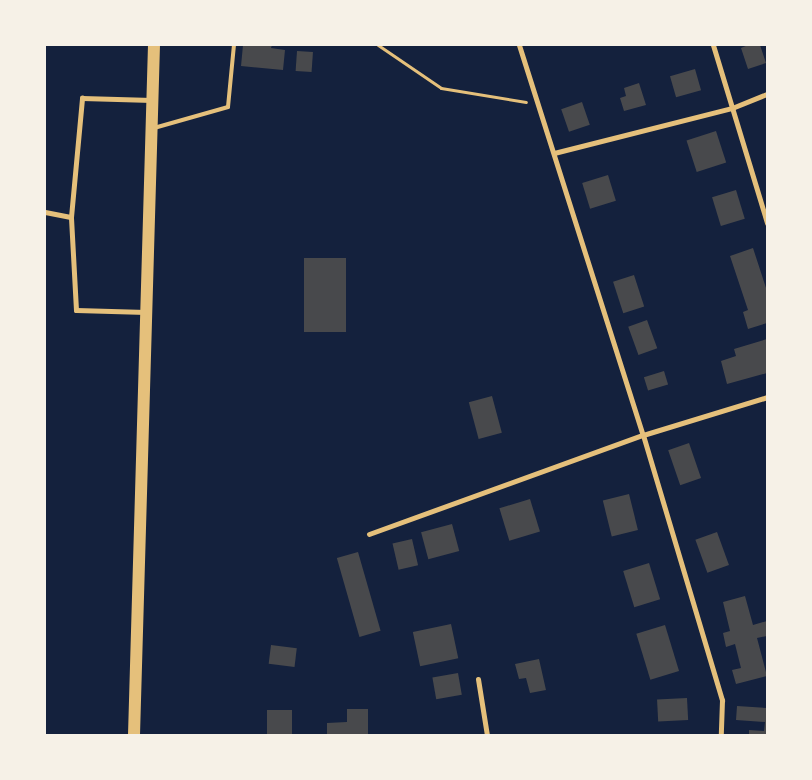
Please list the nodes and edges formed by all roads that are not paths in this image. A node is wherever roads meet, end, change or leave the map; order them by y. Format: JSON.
{"nodes":[{"id":1,"x":154,"y":45,"type":"edge"},
{"id":2,"x":234,"y":45,"type":"edge"},
{"id":3,"x":519,"y":45,"type":"edge"},
{"id":4,"x":713,"y":45,"type":"edge"},
{"id":5,"x":767,"y":94,"type":"edge"},
{"id":6,"x":152,"y":100,"type":"junction"},
{"id":7,"x":732,"y":108,"type":"junction"},
{"id":8,"x":152,"y":129,"type":"junction"},
{"id":9,"x":554,"y":153,"type":"junction"},
{"id":10,"x":45,"y":212,"type":"edge"},
{"id":11,"x":71,"y":217,"type":"junction"},
{"id":12,"x":767,"y":223,"type":"edge"},
{"id":13,"x":146,"y":312,"type":"junction"},
{"id":14,"x":767,"y":397,"type":"edge"},
{"id":15,"x":643,"y":435,"type":"junction"},
{"id":16,"x":369,"y":534,"type":"dead end"},
{"id":17,"x":478,"y":679,"type":"dead end"},
{"id":18,"x":134,"y":735,"type":"edge"},
{"id":19,"x":487,"y":735,"type":"edge"},
{"id":20,"x":721,"y":735,"type":"edge"}],
"edges":[{"from":1,"to":6,"type":"main road"},
{"from":2,"to":8,"type":"lane"},
{"from":3,"to":9,"type":"street"},
{"from":4,"to":7,"type":"street"},
{"from":5,"to":7,"type":"street"},
{"from":6,"to":8,"type":"main road"},
{"from":6,"to":11,"type":"street"},
{"from":7,"to":9,"type":"street"},
{"from":7,"to":12,"type":"street"},
{"from":8,"to":13,"type":"main road"},
{"from":9,"to":15,"type":"street"},
{"from":10,"to":11,"type":"street"},
{"from":11,"to":13,"type":"street"},
{"from":13,"to":18,"type":"main road"},
{"from":14,"to":15,"type":"street"},
{"from":15,"to":16,"type":"street"},
{"from":15,"to":20,"type":"street"},
{"from":17,"to":19,"type":"street"}]}
